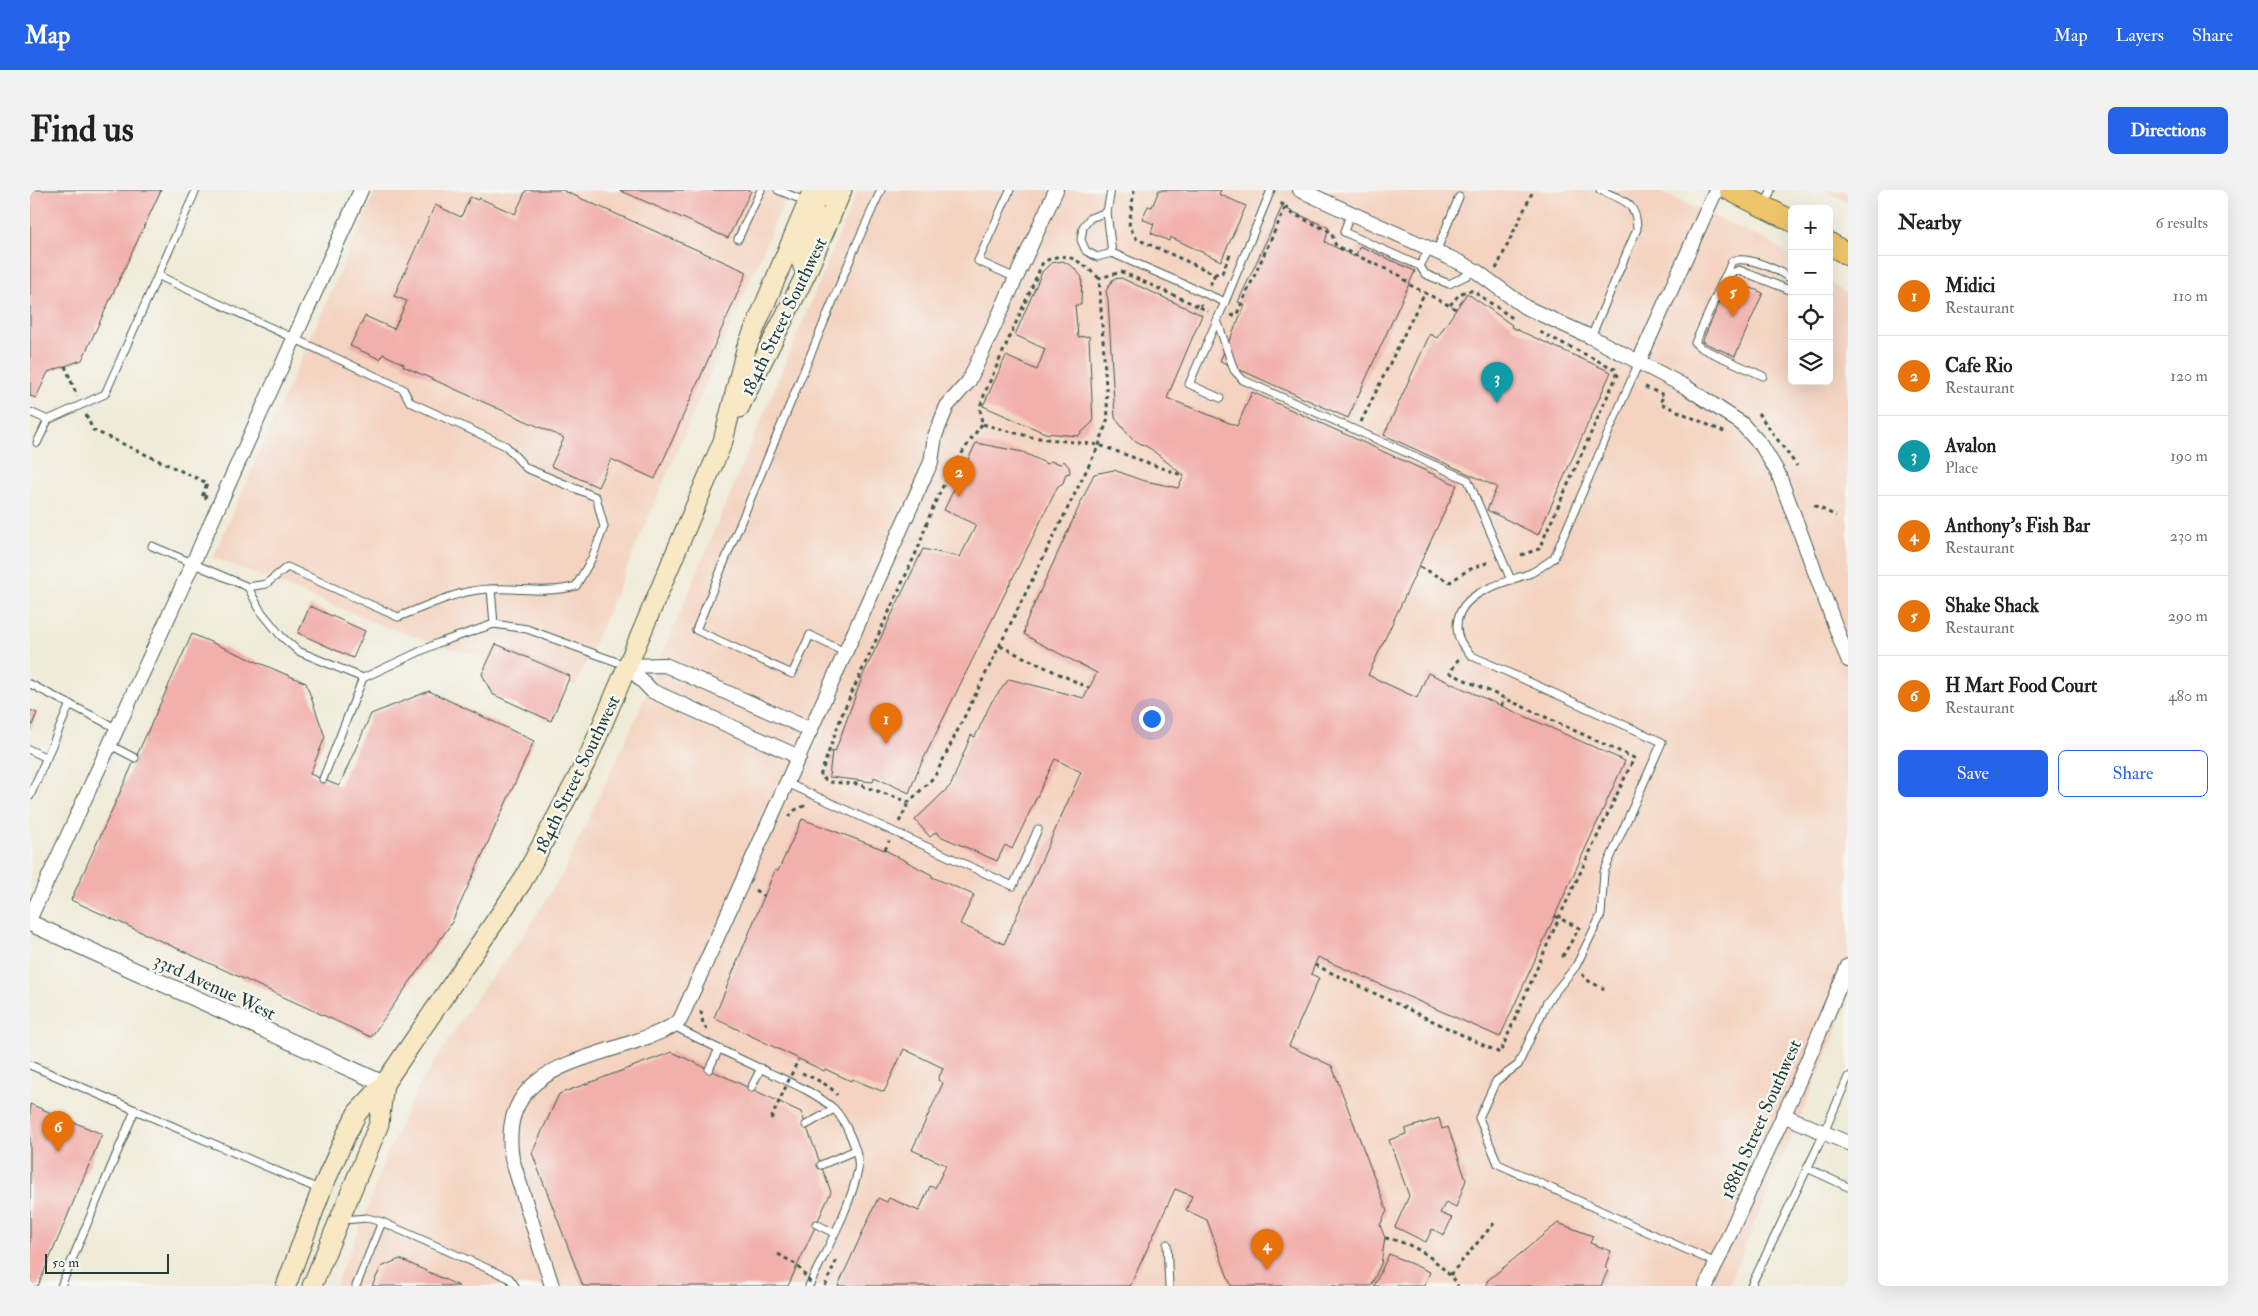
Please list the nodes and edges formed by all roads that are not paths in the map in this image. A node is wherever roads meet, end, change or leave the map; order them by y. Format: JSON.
{"nodes":[{"id":1,"x":196,"y":190,"type":"edge"},
{"id":2,"x":361,"y":190,"type":"edge"},
{"id":3,"x":761,"y":190,"type":"edge"},
{"id":4,"x":778,"y":190,"type":"edge"},
{"id":5,"x":827,"y":190,"type":"edge"},
{"id":6,"x":842,"y":190,"type":"edge"},
{"id":7,"x":881,"y":190,"type":"edge"},
{"id":8,"x":1010,"y":190,"type":"edge"},
{"id":9,"x":1111,"y":190,"type":"edge"},
{"id":10,"x":1271,"y":190,"type":"edge"},
{"id":11,"x":1300,"y":190,"type":"edge"},
{"id":12,"x":1600,"y":190,"type":"edge"},
{"id":13,"x":1716,"y":190,"type":"edge"},
{"id":14,"x":1730,"y":190,"type":"edge"},
{"id":15,"x":1057,"y":193,"type":"edge"},
{"id":16,"x":810,"y":196,"type":"edge"},
{"id":17,"x":1459,"y":197,"type":"dead end"},
{"id":18,"x":1768,"y":199,"type":"edge"},
{"id":19,"x":1107,"y":212,"type":"junction"},
{"id":20,"x":1350,"y":214,"type":"junction"},
{"id":21,"x":1788,"y":217,"type":"edge"},
{"id":22,"x":738,"y":239,"type":"dead end"},
{"id":23,"x":1833,"y":245,"type":"edge"},
{"id":24,"x":1432,"y":250,"type":"junction"},
{"id":25,"x":1112,"y":253,"type":"junction"},
{"id":26,"x":1848,"y":254,"type":"edge"},
{"id":27,"x":1420,"y":266,"type":"junction"},
{"id":28,"x":1476,"y":271,"type":"junction"},
{"id":29,"x":806,"y":274,"type":"junction"},
{"id":30,"x":159,"y":276,"type":"junction"},
{"id":31,"x":1725,"y":276,"type":"junction"},
{"id":32,"x":1788,"y":276,"type":"edge"},
{"id":33,"x":1016,"y":278,"type":"junction"},
{"id":34,"x":1788,"y":289,"type":"edge"},
{"id":35,"x":1225,"y":302,"type":"junction"},
{"id":36,"x":1217,"y":320,"type":"junction"},
{"id":37,"x":1591,"y":337,"type":"junction"},
{"id":38,"x":294,"y":340,"type":"junction"},
{"id":39,"x":1639,"y":362,"type":"junction"},
{"id":40,"x":1763,"y":376,"type":"dead end"},
{"id":41,"x":1220,"y":398,"type":"dead end"},
{"id":42,"x":30,"y":412,"type":"edge"},
{"id":43,"x":48,"y":420,"type":"junction"},
{"id":44,"x":723,"y":440,"type":"junction"},
{"id":45,"x":37,"y":443,"type":"dead end"},
{"id":46,"x":152,"y":546,"type":"dead end"},
{"id":47,"x":193,"y":563,"type":"junction"},
{"id":48,"x":1511,"y":580,"type":"junction"},
{"id":49,"x":248,"y":588,"type":"junction"},
{"id":50,"x":491,"y":589,"type":"junction"},
{"id":51,"x":494,"y":624,"type":"junction"},
{"id":52,"x":844,"y":652,"type":"junction"},
{"id":53,"x":1848,"y":660,"type":"edge"},
{"id":54,"x":628,"y":666,"type":"junction"},
{"id":55,"x":363,"y":678,"type":"junction"},
{"id":56,"x":30,"y":684,"type":"edge"},
{"id":57,"x":70,"y":704,"type":"junction"},
{"id":58,"x":118,"y":729,"type":"junction"},
{"id":59,"x":810,"y":730,"type":"junction"},
{"id":60,"x":110,"y":745,"type":"junction"},
{"id":61,"x":30,"y":750,"type":"edge"},
{"id":62,"x":799,"y":757,"type":"junction"},
{"id":63,"x":47,"y":758,"type":"junction"},
{"id":64,"x":136,"y":758,"type":"dead end"},
{"id":65,"x":33,"y":779,"type":"edge"},
{"id":66,"x":323,"y":780,"type":"dead end"},
{"id":67,"x":787,"y":783,"type":"junction"},
{"id":68,"x":30,"y":796,"type":"edge"},
{"id":69,"x":1038,"y":829,"type":"dead end"},
{"id":70,"x":30,"y":918,"type":"edge"},
{"id":71,"x":30,"y":923,"type":"edge"},
{"id":72,"x":1848,"y":966,"type":"edge"},
{"id":73,"x":674,"y":1026,"type":"junction"},
{"id":74,"x":719,"y":1049,"type":"junction"},
{"id":75,"x":30,"y":1065,"type":"edge"},
{"id":76,"x":760,"y":1068,"type":"junction"},
{"id":77,"x":709,"y":1069,"type":"dead end"},
{"id":78,"x":1848,"y":1077,"type":"edge"},
{"id":79,"x":384,"y":1084,"type":"junction"},
{"id":80,"x":751,"y":1088,"type":"dead end"},
{"id":81,"x":834,"y":1109,"type":"junction"},
{"id":82,"x":135,"y":1110,"type":"junction"},
{"id":83,"x":1784,"y":1116,"type":"junction"},
{"id":84,"x":806,"y":1125,"type":"dead end"},
{"id":85,"x":1823,"y":1133,"type":"junction"},
{"id":86,"x":1848,"y":1143,"type":"edge"},
{"id":87,"x":856,"y":1150,"type":"junction"},
{"id":88,"x":821,"y":1164,"type":"dead end"},
{"id":89,"x":1807,"y":1168,"type":"junction"},
{"id":90,"x":1848,"y":1187,"type":"edge"},
{"id":91,"x":321,"y":1190,"type":"junction"},
{"id":92,"x":339,"y":1220,"type":"junction"},
{"id":93,"x":382,"y":1222,"type":"junction"},
{"id":94,"x":816,"y":1224,"type":"dead end"},
{"id":95,"x":834,"y":1232,"type":"junction"},
{"id":96,"x":1168,"y":1244,"type":"dead end"},
{"id":97,"x":1716,"y":1263,"type":"junction"},
{"id":98,"x":61,"y":1286,"type":"edge"},
{"id":99,"x":286,"y":1286,"type":"edge"},
{"id":100,"x":312,"y":1286,"type":"edge"},
{"id":101,"x":356,"y":1286,"type":"edge"},
{"id":102,"x":515,"y":1286,"type":"edge"},
{"id":103,"x":552,"y":1286,"type":"edge"},
{"id":104,"x":811,"y":1286,"type":"edge"},
{"id":105,"x":1169,"y":1286,"type":"edge"},
{"id":106,"x":1706,"y":1286,"type":"edge"},
{"id":107,"x":1751,"y":1286,"type":"edge"}],
"edges":[{"from":1,"to":30,"type":"lane"},
{"from":2,"to":38,"type":"street"},
{"from":3,"to":22,"type":"lane"},
{"from":4,"to":16,"type":"lane"},
{"from":5,"to":16,"type":"main road"},
{"from":6,"to":29,"type":"main road","name":"184th Street Southwest"},
{"from":7,"to":52,"type":"lane"},
{"from":8,"to":33,"type":"lane"},
{"from":9,"to":19,"type":"lane"},
{"from":10,"to":35,"type":"lane"},
{"from":11,"to":20,"type":"street"},
{"from":12,"to":37,"type":"lane"},
{"from":13,"to":39,"type":"street"},
{"from":14,"to":18,"type":"main road"},
{"from":15,"to":33,"type":"street"},
{"from":16,"to":29,"type":"main road"},
{"from":16,"to":44,"type":"main road","name":"184th Street Southwest"},
{"from":17,"to":24,"type":"lane"},
{"from":18,"to":21,"type":"main road"},
{"from":19,"to":25,"type":"lane"},
{"from":19,"to":25,"type":"lane"},
{"from":20,"to":24,"type":"street"},
{"from":20,"to":27,"type":"lane"},
{"from":23,"to":26,"type":"main road"},
{"from":24,"to":27,"type":"lane"},
{"from":24,"to":28,"type":"street"},
{"from":25,"to":35,"type":"lane"},
{"from":27,"to":28,"type":"lane"},
{"from":28,"to":37,"type":"street"},
{"from":29,"to":44,"type":"main road","name":"184th Street Southwest"},
{"from":30,"to":38,"type":"lane"},
{"from":30,"to":43,"type":"lane"},
{"from":31,"to":32,"type":"lane"},
{"from":31,"to":34,"type":"lane"},
{"from":31,"to":40,"type":"lane"},
{"from":33,"to":52,"type":"street"},
{"from":35,"to":36,"type":"lane"},
{"from":36,"to":41,"type":"lane"},
{"from":36,"to":48,"type":"lane"},
{"from":37,"to":39,"type":"street"},
{"from":38,"to":47,"type":"street"},
{"from":38,"to":50,"type":"lane"},
{"from":39,"to":48,"type":"lane"},
{"from":39,"to":53,"type":"street"},
{"from":42,"to":43,"type":"lane"},
{"from":43,"to":45,"type":"lane"},
{"from":44,"to":54,"type":"main road","name":"184th Street Southwest"},
{"from":46,"to":47,"type":"lane"},
{"from":47,"to":49,"type":"lane"},
{"from":47,"to":58,"type":"street"},
{"from":48,"to":97,"type":"lane"},
{"from":49,"to":50,"type":"lane"},
{"from":49,"to":55,"type":"lane"},
{"from":50,"to":51,"type":"lane"},
{"from":51,"to":54,"type":"lane"},
{"from":51,"to":55,"type":"lane"},
{"from":52,"to":59,"type":"street"},
{"from":54,"to":59,"type":"street"},
{"from":54,"to":62,"type":"street"},
{"from":54,"to":79,"type":"main road","name":"184th Street Southwest"},
{"from":55,"to":66,"type":"lane"},
{"from":56,"to":57,"type":"lane"},
{"from":57,"to":58,"type":"lane"},
{"from":57,"to":63,"type":"lane"},
{"from":58,"to":60,"type":"street"},
{"from":59,"to":62,"type":"street"},
{"from":60,"to":64,"type":"lane"},
{"from":60,"to":70,"type":"street"},
{"from":61,"to":63,"type":"lane"},
{"from":62,"to":67,"type":"street"},
{"from":63,"to":65,"type":"lane"},
{"from":65,"to":68,"type":"lane"},
{"from":67,"to":69,"type":"lane"},
{"from":67,"to":73,"type":"street"},
{"from":71,"to":79,"type":"street","name":"33rd Avenue West"},
{"from":72,"to":83,"type":"street","name":"188th Street Southwest"},
{"from":73,"to":74,"type":"lane"},
{"from":73,"to":103,"type":"street"},
{"from":74,"to":76,"type":"lane"},
{"from":74,"to":77,"type":"lane"},
{"from":75,"to":82,"type":"lane"},
{"from":76,"to":80,"type":"lane"},
{"from":76,"to":81,"type":"lane"},
{"from":78,"to":85,"type":"lane"},
{"from":79,"to":91,"type":"main road","name":"184th Street Southwest"},
{"from":79,"to":92,"type":"main road","name":"184th Street Southwest"},
{"from":81,"to":84,"type":"lane"},
{"from":81,"to":87,"type":"lane"},
{"from":82,"to":91,"type":"lane"},
{"from":82,"to":98,"type":"lane"},
{"from":83,"to":85,"type":"street"},
{"from":83,"to":97,"type":"street","name":"188th Street Southwest"},
{"from":85,"to":86,"type":"street"},
{"from":85,"to":89,"type":"lane"},
{"from":87,"to":88,"type":"lane"},
{"from":87,"to":95,"type":"lane"},
{"from":89,"to":90,"type":"lane"},
{"from":89,"to":107,"type":"lane"},
{"from":91,"to":99,"type":"main road","name":"184th Street Southwest"},
{"from":92,"to":93,"type":"lane"},
{"from":92,"to":100,"type":"main road","name":"184th Street Southwest"},
{"from":93,"to":101,"type":"lane"},
{"from":93,"to":102,"type":"lane"},
{"from":94,"to":95,"type":"lane"},
{"from":95,"to":104,"type":"lane"},
{"from":96,"to":105,"type":"lane"},
{"from":97,"to":106,"type":"street","name":"188th Street Southwest"}]}
